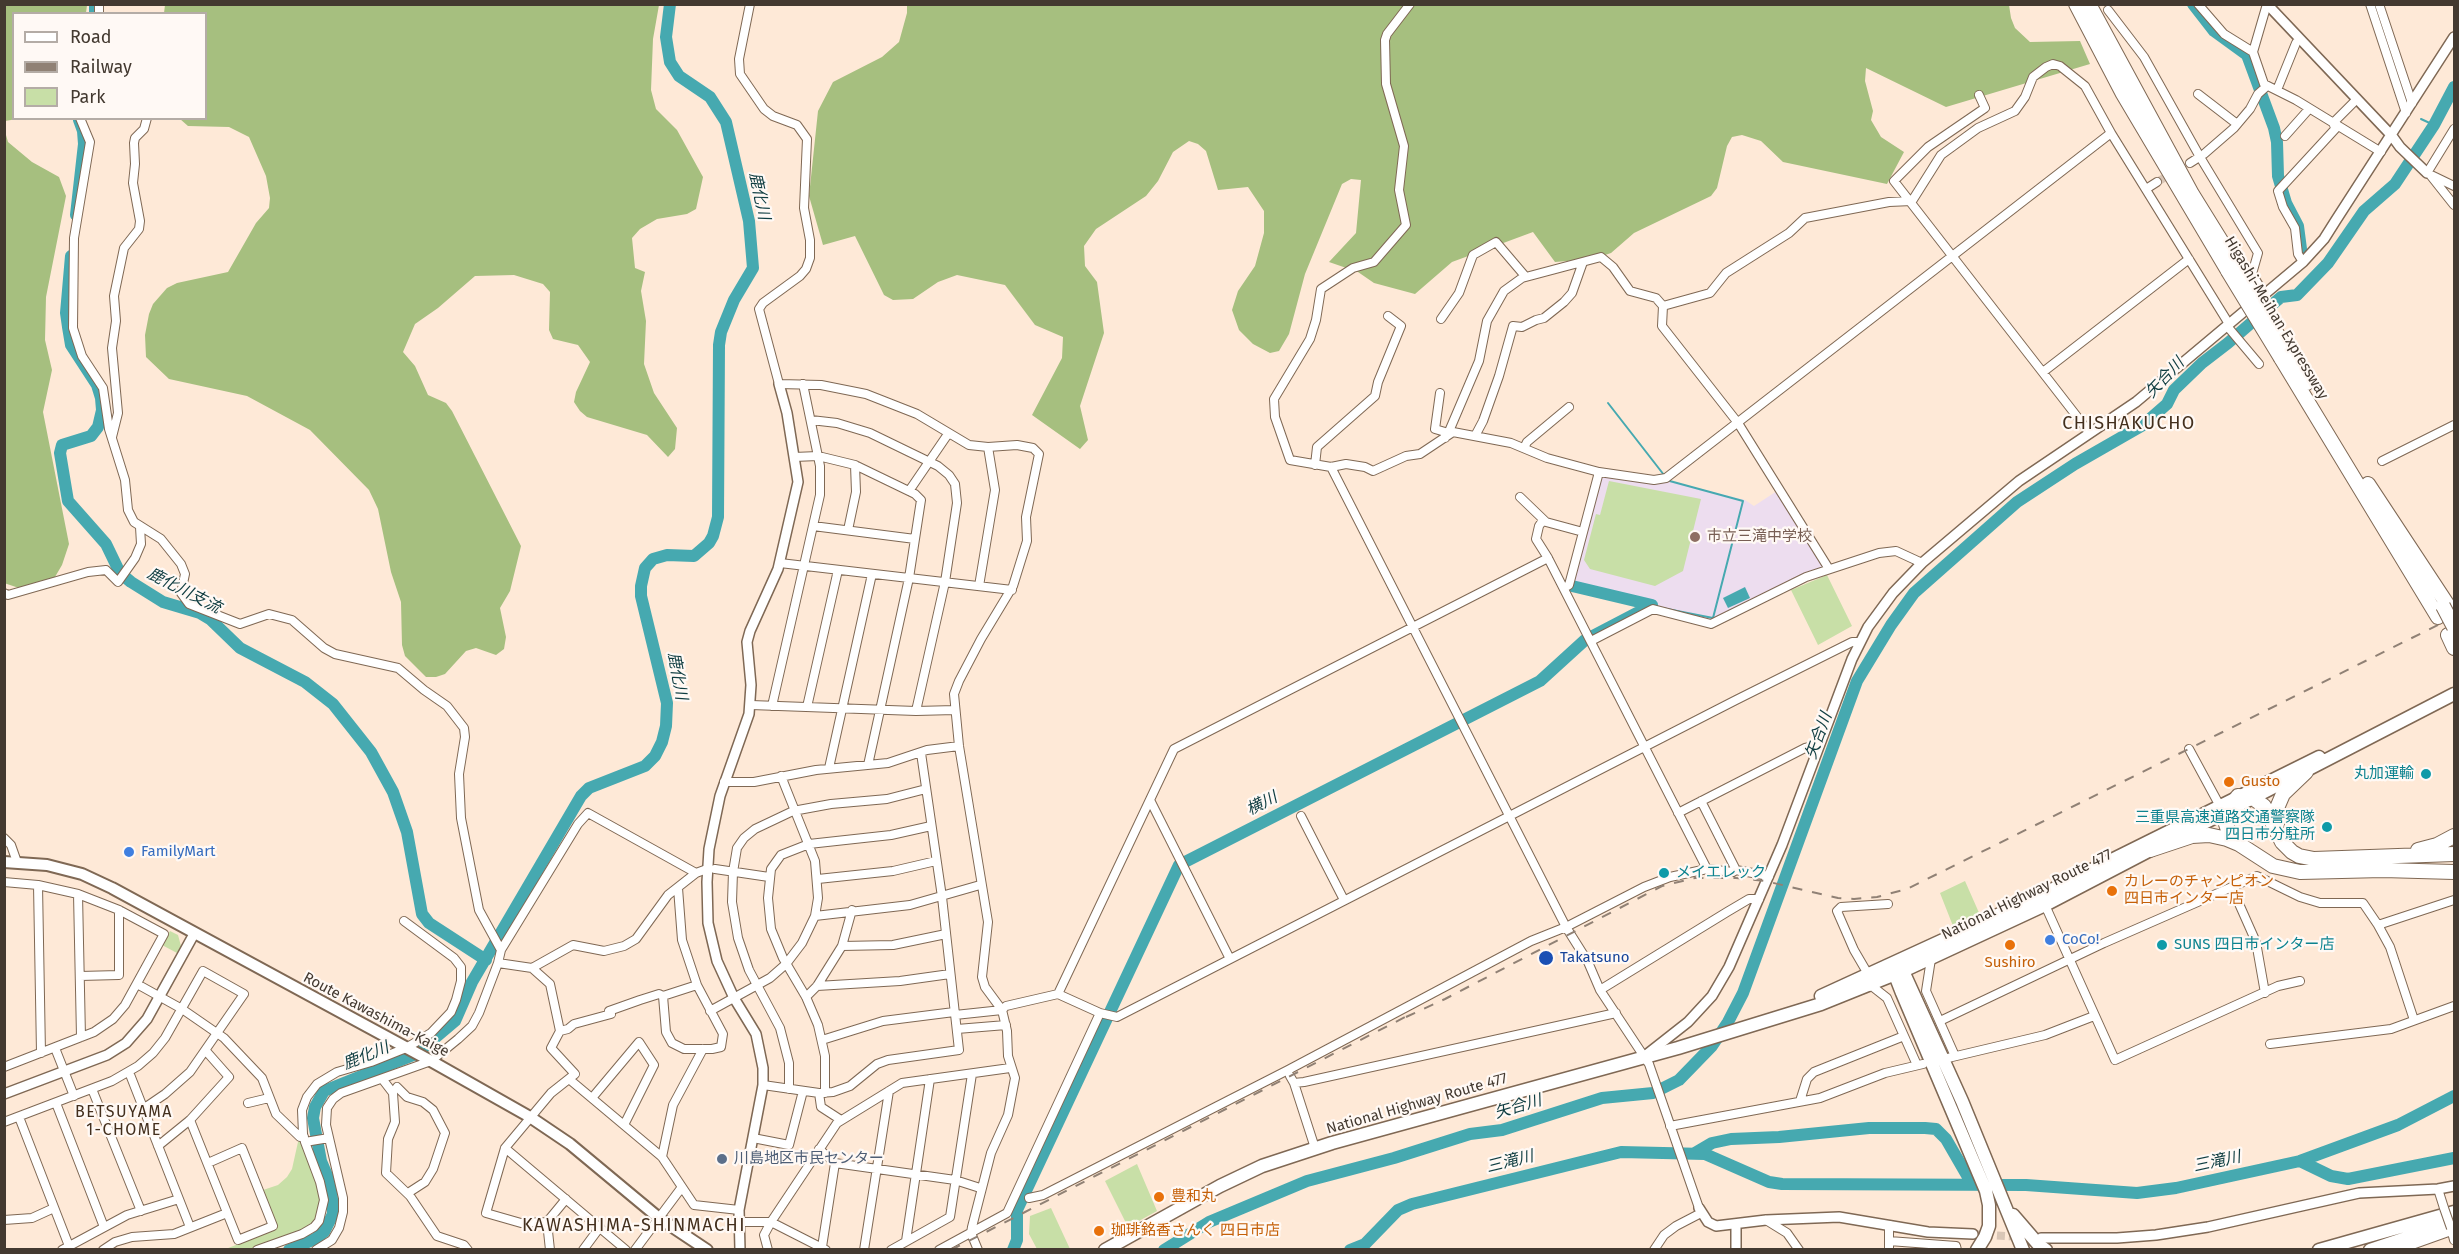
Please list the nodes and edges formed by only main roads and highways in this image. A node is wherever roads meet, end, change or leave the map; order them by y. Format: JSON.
{"nodes":[{"id":1,"x":2076,"y":4,"type":"edge"},
{"id":2,"x":2089,"y":4,"type":"edge"},
{"id":3,"x":2232,"y":268,"type":"junction"},
{"id":4,"x":2285,"y":355,"type":"junction"},
{"id":5,"x":2446,"y":611,"type":"edge"},
{"id":6,"x":2453,"y":639,"type":"edge"},
{"id":7,"x":2454,"y":694,"type":"edge"},
{"id":8,"x":2370,"y":736,"type":"junction"},
{"id":9,"x":2306,"y":772,"type":"junction"},
{"id":10,"x":2238,"y":796,"type":"junction"},
{"id":11,"x":2254,"y":799,"type":"junction"},
{"id":12,"x":2224,"y":810,"type":"junction"},
{"id":13,"x":2454,"y":836,"type":"edge"},
{"id":14,"x":2239,"y":844,"type":"junction"},
{"id":15,"x":2286,"y":848,"type":"junction"},
{"id":16,"x":2150,"y":850,"type":"junction"},
{"id":17,"x":2454,"y":854,"type":"edge"},
{"id":18,"x":2384,"y":855,"type":"junction"},
{"id":19,"x":4,"y":862,"type":"edge"},
{"id":20,"x":2454,"y":862,"type":"edge"},
{"id":21,"x":2383,"y":870,"type":"junction"},
{"id":22,"x":2454,"y":872,"type":"edge"},
{"id":23,"x":1897,"y":969,"type":"junction"},
{"id":24,"x":1955,"y":1102,"type":"junction"},
{"id":25,"x":2449,"y":1210,"type":"edge"},
{"id":26,"x":2001,"y":1213,"type":"junction"},
{"id":27,"x":2453,"y":1228,"type":"edge"},
{"id":28,"x":2044,"y":1244,"type":"edge"},
{"id":29,"x":707,"y":1250,"type":"edge"},
{"id":30,"x":1105,"y":1250,"type":"edge"},
{"id":31,"x":1977,"y":1250,"type":"edge"},
{"id":32,"x":2015,"y":1250,"type":"edge"},
{"id":33,"x":2023,"y":1250,"type":"edge"},
{"id":34,"x":2319,"y":1250,"type":"edge"},
{"id":35,"x":2370,"y":1250,"type":"edge"}],
"edges":[{"from":1,"to":3,"type":"highway","name":"Higashi-Meihan Expressway"},
{"from":2,"to":3,"type":"highway","name":"Higashi-Meihan Expressway"},
{"from":3,"to":4,"type":"highway","name":"Higashi-Meihan Expressway","bridge":true},
{"from":4,"to":5,"type":"highway","name":"Higashi-Meihan Expressway"},
{"from":4,"to":5,"type":"highway","name":"Higashi-Meihan Expressway"},
{"from":5,"to":6,"type":"highway","name":"Higashi-Meihan Expressway"},
{"from":7,"to":8,"type":"highway","name":"National Highway Route 477"},
{"from":8,"to":9,"type":"highway","name":"National Highway Route 477"},
{"from":8,"to":10,"type":"highway","name":"National Highway Route 477"},
{"from":9,"to":11,"type":"highway","name":"National Highway Route 477"},
{"from":9,"to":15,"type":"highway"},
{"from":10,"to":11,"type":"highway"},
{"from":10,"to":12,"type":"highway"},
{"from":11,"to":12,"type":"highway","name":"National Highway Route 477"},
{"from":11,"to":15,"type":"highway"},
{"from":12,"to":14,"type":"highway"},
{"from":12,"to":16,"type":"highway","name":"National Highway Route 477"},
{"from":12,"to":23,"type":"highway","name":"National Highway Route 477"},
{"from":13,"to":18,"type":"highway"},
{"from":14,"to":16,"type":"highway"},
{"from":14,"to":21,"type":"highway"},
{"from":15,"to":18,"type":"highway"},
{"from":16,"to":23,"type":"highway","name":"National Highway Route 477"},
{"from":17,"to":18,"type":"highway"},
{"from":19,"to":29,"type":"main road","name":"Route Kawashima-Kaige"},
{"from":20,"to":21,"type":"highway"},
{"from":21,"to":22,"type":"highway"},
{"from":23,"to":24,"type":"highway"},
{"from":23,"to":30,"type":"highway","name":"National Highway Route 477"},
{"from":24,"to":26,"type":"highway"},
{"from":24,"to":26,"type":"highway"},
{"from":25,"to":34,"type":"highway"},
{"from":26,"to":28,"type":"highway"},
{"from":26,"to":31,"type":"highway"},
{"from":26,"to":32,"type":"highway"},
{"from":26,"to":33,"type":"highway"},
{"from":27,"to":35,"type":"highway"}]}
